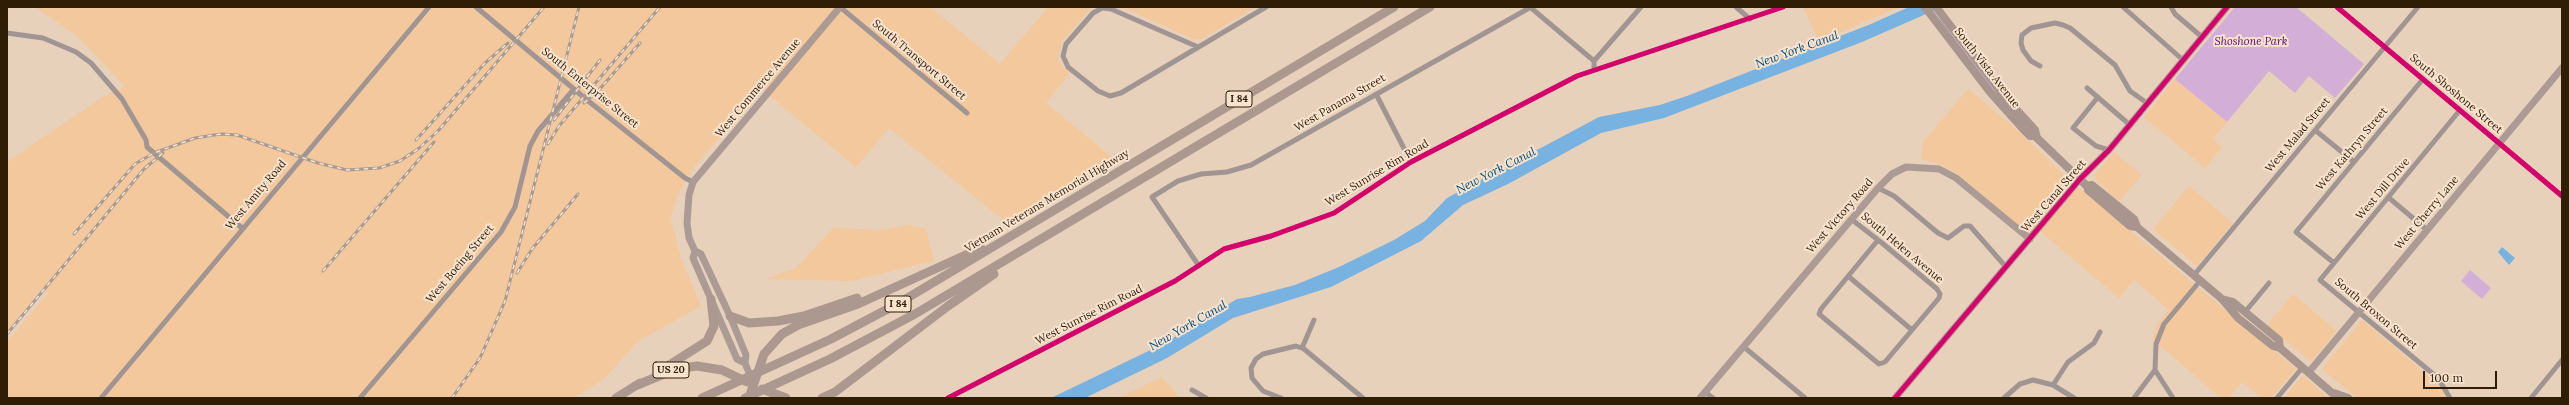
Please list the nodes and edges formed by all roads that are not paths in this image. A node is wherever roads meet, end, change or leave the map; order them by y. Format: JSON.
{"nodes":[{"id":1,"x":429,"y":7,"type":"edge"},
{"id":2,"x":476,"y":7,"type":"edge"},
{"id":3,"x":840,"y":7,"type":"edge"},
{"id":4,"x":1266,"y":7,"type":"edge"},
{"id":5,"x":1394,"y":7,"type":"edge"},
{"id":6,"x":1430,"y":7,"type":"edge"},
{"id":7,"x":1436,"y":7,"type":"edge"},
{"id":8,"x":1531,"y":7,"type":"edge"},
{"id":9,"x":1641,"y":7,"type":"edge"},
{"id":10,"x":1736,"y":7,"type":"edge"},
{"id":11,"x":1784,"y":7,"type":"edge"},
{"id":12,"x":1925,"y":7,"type":"edge"},
{"id":13,"x":2123,"y":7,"type":"edge"},
{"id":14,"x":2171,"y":7,"type":"edge"},
{"id":15,"x":2227,"y":7,"type":"edge"},
{"id":16,"x":2337,"y":7,"type":"edge"},
{"id":17,"x":2418,"y":7,"type":"edge"},
{"id":18,"x":1936,"y":11,"type":"edge"},
{"id":19,"x":1750,"y":19,"type":"junction"},
{"id":20,"x":1403,"y":23,"type":"junction"},
{"id":21,"x":7,"y":33,"type":"edge"},
{"id":22,"x":2202,"y":37,"type":"junction"},
{"id":23,"x":1198,"y":47,"type":"junction"},
{"id":24,"x":2385,"y":47,"type":"junction"},
{"id":25,"x":2183,"y":60,"type":"junction"},
{"id":26,"x":1594,"y":61,"type":"junction"},
{"id":27,"x":2040,"y":66,"type":"dead end"},
{"id":28,"x":1594,"y":68,"type":"junction"},
{"id":29,"x":2562,"y":68,"type":"edge"},
{"id":30,"x":2423,"y":79,"type":"junction"},
{"id":31,"x":2087,"y":88,"type":"dead end"},
{"id":32,"x":574,"y":89,"type":"junction"},
{"id":33,"x":1376,"y":94,"type":"junction"},
{"id":34,"x":2098,"y":97,"type":"junction"},
{"id":35,"x":2147,"y":104,"type":"junction"},
{"id":36,"x":2460,"y":110,"type":"junction"},
{"id":37,"x":967,"y":112,"type":"dead end"},
{"id":38,"x":2130,"y":125,"type":"junction"},
{"id":39,"x":2315,"y":130,"type":"junction"},
{"id":40,"x":2499,"y":143,"type":"junction"},
{"id":41,"x":2109,"y":150,"type":"junction"},
{"id":42,"x":1410,"y":162,"type":"junction"},
{"id":43,"x":2354,"y":162,"type":"junction"},
{"id":44,"x":1144,"y":179,"type":"junction"},
{"id":45,"x":2080,"y":179,"type":"junction"},
{"id":46,"x":693,"y":182,"type":"junction"},
{"id":47,"x":1878,"y":188,"type":"junction"},
{"id":48,"x":1085,"y":192,"type":"junction"},
{"id":49,"x":2562,"y":196,"type":"edge"},
{"id":50,"x":2388,"y":197,"type":"junction"},
{"id":51,"x":1852,"y":219,"type":"junction"},
{"id":52,"x":242,"y":228,"type":"junction"},
{"id":53,"x":2427,"y":230,"type":"junction"},
{"id":54,"x":2296,"y":232,"type":"joint"},
{"id":55,"x":2030,"y":239,"type":"junction"},
{"id":56,"x":1878,"y":240,"type":"junction"},
{"id":57,"x":695,"y":250,"type":"junction"},
{"id":58,"x":2334,"y":263,"type":"junction"},
{"id":59,"x":1199,"y":266,"type":"junction"},
{"id":60,"x":2006,"y":267,"type":"junction"},
{"id":61,"x":1848,"y":276,"type":"junction"},
{"id":62,"x":2197,"y":278,"type":"junction"},
{"id":63,"x":2320,"y":280,"type":"joint"},
{"id":64,"x":2269,"y":283,"type":"dead end"},
{"id":65,"x":902,"y":284,"type":"junction"},
{"id":66,"x":711,"y":299,"type":"junction"},
{"id":67,"x":2222,"y":299,"type":"junction"},
{"id":68,"x":2245,"y":312,"type":"junction"},
{"id":69,"x":2359,"y":313,"type":"junction"},
{"id":70,"x":730,"y":316,"type":"junction"},
{"id":71,"x":1314,"y":320,"type":"dead end"},
{"id":72,"x":1912,"y":330,"type":"junction"},
{"id":73,"x":2100,"y":332,"type":"dead end"},
{"id":74,"x":1744,"y":347,"type":"junction"},
{"id":75,"x":1302,"y":348,"type":"junction"},
{"id":76,"x":2280,"y":348,"type":"junction"},
{"id":77,"x":888,"y":353,"type":"junction"},
{"id":78,"x":2562,"y":360,"type":"edge"},
{"id":79,"x":745,"y":363,"type":"junction"},
{"id":80,"x":2155,"y":370,"type":"junction"},
{"id":81,"x":2306,"y":370,"type":"junction"},
{"id":82,"x":2053,"y":384,"type":"junction"},
{"id":83,"x":754,"y":385,"type":"junction"},
{"id":84,"x":635,"y":386,"type":"junction"},
{"id":85,"x":1192,"y":390,"type":"dead end"},
{"id":86,"x":1705,"y":392,"type":"junction"},
{"id":87,"x":2336,"y":396,"type":"edge"},
{"id":88,"x":101,"y":398,"type":"edge"},
{"id":89,"x":360,"y":398,"type":"edge"},
{"id":90,"x":616,"y":398,"type":"edge"},
{"id":91,"x":702,"y":398,"type":"edge"},
{"id":92,"x":747,"y":398,"type":"edge"},
{"id":93,"x":760,"y":398,"type":"edge"},
{"id":94,"x":786,"y":398,"type":"edge"},
{"id":95,"x":822,"y":398,"type":"edge"},
{"id":96,"x":834,"y":398,"type":"edge"},
{"id":97,"x":948,"y":398,"type":"edge"},
{"id":98,"x":1206,"y":398,"type":"edge"},
{"id":99,"x":1281,"y":398,"type":"edge"},
{"id":100,"x":1362,"y":398,"type":"edge"},
{"id":101,"x":1700,"y":398,"type":"edge"},
{"id":102,"x":1713,"y":398,"type":"edge"},
{"id":103,"x":1805,"y":398,"type":"edge"},
{"id":104,"x":1895,"y":398,"type":"edge"},
{"id":105,"x":2004,"y":398,"type":"edge"},
{"id":106,"x":2074,"y":398,"type":"edge"},
{"id":107,"x":2134,"y":398,"type":"edge"},
{"id":108,"x":2174,"y":398,"type":"edge"},
{"id":109,"x":2278,"y":398,"type":"edge"},
{"id":110,"x":2348,"y":398,"type":"edge"},
{"id":111,"x":2450,"y":398,"type":"edge"},
{"id":112,"x":2531,"y":398,"type":"edge"}],
"edges":[{"from":1,"to":52,"type":"street","name":"West Amity Road"},
{"from":2,"to":32,"type":"street","name":"South Enterprise Street"},
{"from":3,"to":37,"type":"street","name":"South Transport Street"},
{"from":3,"to":46,"type":"street","name":"West Commerce Avenue"},
{"from":4,"to":23,"type":"street"},
{"from":5,"to":48,"type":"highway","name":"Vietnam Veterans Memorial Highway","number":"I 84"},
{"from":6,"to":20,"type":"highway","number":"I 84"},
{"from":7,"to":20,"type":"highway"},
{"from":8,"to":26,"type":"street"},
{"from":8,"to":33,"type":"street","name":"West Panama Street"},
{"from":9,"to":26,"type":"street"},
{"from":10,"to":19,"type":"street"},
{"from":11,"to":19,"type":"street","name":"West Sunrise Rim Road"},
{"from":12,"to":18,"type":"main road","name":"South Vista Avenue"},
{"from":13,"to":25,"type":"street"},
{"from":14,"to":22,"type":"street"},
{"from":15,"to":22,"type":"street","name":"West Canal Street"},
{"from":16,"to":24,"type":"street","name":"South Shoshone Street"},
{"from":17,"to":24,"type":"street","name":"West Malad Street"},
{"from":18,"to":45,"type":"main road","name":"South Vista Avenue"},
{"from":19,"to":28,"type":"street","name":"West Sunrise Rim Road"},
{"from":20,"to":44,"type":"highway","number":"I 84"},
{"from":21,"to":52,"type":"street"},
{"from":22,"to":25,"type":"street","name":"West Canal Street"},
{"from":23,"to":23,"type":"street"},
{"from":24,"to":30,"type":"street","name":"South Shoshone Street"},
{"from":24,"to":39,"type":"street","name":"West Malad Street"},
{"from":25,"to":35,"type":"street","name":"West Canal Street"},
{"from":26,"to":28,"type":"street"},
{"from":27,"to":35,"type":"street"},
{"from":28,"to":42,"type":"street","name":"West Sunrise Rim Road"},
{"from":29,"to":40,"type":"street","name":"West Cherry Lane"},
{"from":30,"to":36,"type":"street","name":"South Shoshone Street"},
{"from":30,"to":43,"type":"street","name":"West Kathryn Street"},
{"from":31,"to":34,"type":"street"},
{"from":32,"to":46,"type":"street","name":"South Enterprise Street"},
{"from":32,"to":89,"type":"street","name":"West Boeing Street"},
{"from":33,"to":42,"type":"street"},
{"from":33,"to":59,"type":"street","name":"West Panama Street"},
{"from":34,"to":38,"type":"street"},
{"from":34,"to":41,"type":"street"},
{"from":35,"to":38,"type":"street","name":"West Canal Street"},
{"from":36,"to":40,"type":"street","name":"South Shoshone Street"},
{"from":36,"to":50,"type":"street","name":"West Dill Drive"},
{"from":38,"to":41,"type":"street","name":"West Canal Street"},
{"from":39,"to":43,"type":"street"},
{"from":39,"to":62,"type":"street","name":"West Malad Street"},
{"from":40,"to":49,"type":"street","name":"South Shoshone Street"},
{"from":40,"to":53,"type":"street","name":"West Cherry Lane"},
{"from":41,"to":45,"type":"street","name":"West Canal Street"},
{"from":42,"to":59,"type":"street","name":"West Sunrise Rim Road"},
{"from":43,"to":54,"type":"street","name":"West Kathryn Street"},
{"from":44,"to":77,"type":"highway"},
{"from":44,"to":92,"type":"highway","number":"I 84"},
{"from":45,"to":55,"type":"street","name":"West Canal Street"},
{"from":45,"to":62,"type":"main road","name":"South Vista Avenue"},
{"from":46,"to":57,"type":"street"},
{"from":47,"to":51,"type":"street","name":"West Victory Road"},
{"from":47,"to":55,"type":"street","name":"West Victory Road"},
{"from":47,"to":60,"type":"street"},
{"from":48,"to":65,"type":"highway"},
{"from":48,"to":91,"type":"highway","name":"Vietnam Veterans Memorial Highway","number":"I 84"},
{"from":50,"to":53,"type":"street"},
{"from":50,"to":58,"type":"street","name":"West Dill Drive"},
{"from":51,"to":56,"type":"street","name":"South Helen Avenue"},
{"from":51,"to":74,"type":"street","name":"West Victory Road"},
{"from":52,"to":88,"type":"street","name":"West Amity Road"},
{"from":53,"to":69,"type":"street","name":"West Cherry Lane"},
{"from":54,"to":58,"type":"street","name":"South Broxon Street"},
{"from":55,"to":60,"type":"street","name":"West Canal Street"},
{"from":56,"to":61,"type":"street"},
{"from":56,"to":72,"type":"street","name":"South Helen Avenue"},
{"from":57,"to":66,"type":"street"},
{"from":57,"to":70,"type":"street"},
{"from":58,"to":63,"type":"street","name":"West Dill Drive"},
{"from":59,"to":97,"type":"street","name":"West Sunrise Rim Road"},
{"from":60,"to":104,"type":"street","name":"West Canal Street"},
{"from":61,"to":72,"type":"street"},
{"from":61,"to":72,"type":"street"},
{"from":62,"to":67,"type":"main road","name":"South Vista Avenue"},
{"from":62,"to":80,"type":"street","name":"West Malad Street"},
{"from":63,"to":69,"type":"street","name":"South Broxon Street"},
{"from":64,"to":68,"type":"street"},
{"from":65,"to":70,"type":"highway"},
{"from":65,"to":83,"type":"highway"},
{"from":66,"to":79,"type":"street"},
{"from":66,"to":84,"type":"highway"},
{"from":67,"to":68,"type":"main road","name":"South Vista Avenue"},
{"from":67,"to":76,"type":"main road","name":"South Vista Avenue"},
{"from":68,"to":76,"type":"main road","name":"South Vista Avenue"},
{"from":69,"to":81,"type":"street","name":"West Cherry Lane"},
{"from":69,"to":111,"type":"street","name":"South Broxon Street"},
{"from":70,"to":79,"type":"street"},
{"from":71,"to":75,"type":"street"},
{"from":73,"to":82,"type":"street"},
{"from":74,"to":86,"type":"street","name":"West Victory Road"},
{"from":74,"to":103,"type":"street"},
{"from":75,"to":99,"type":"street"},
{"from":75,"to":100,"type":"street"},
{"from":76,"to":81,"type":"main road","name":"South Vista Avenue"},
{"from":77,"to":95,"type":"highway"},
{"from":77,"to":96,"type":"highway"},
{"from":78,"to":112,"type":"street"},
{"from":79,"to":83,"type":"street"},
{"from":80,"to":107,"type":"street"},
{"from":80,"to":108,"type":"street"},
{"from":81,"to":87,"type":"main road","name":"South Vista Avenue"},
{"from":81,"to":109,"type":"street","name":"West Cherry Lane"},
{"from":82,"to":105,"type":"street"},
{"from":82,"to":106,"type":"street"},
{"from":83,"to":84,"type":"highway","number":"US 20"},
{"from":83,"to":92,"type":"highway"},
{"from":83,"to":93,"type":"main road"},
{"from":83,"to":94,"type":"highway"},
{"from":84,"to":90,"type":"highway","number":"US 20"},
{"from":85,"to":98,"type":"street"},
{"from":86,"to":101,"type":"street","name":"West Victory Road"},
{"from":86,"to":102,"type":"street"},
{"from":87,"to":110,"type":"main road","name":"South Vista Avenue"}]}
